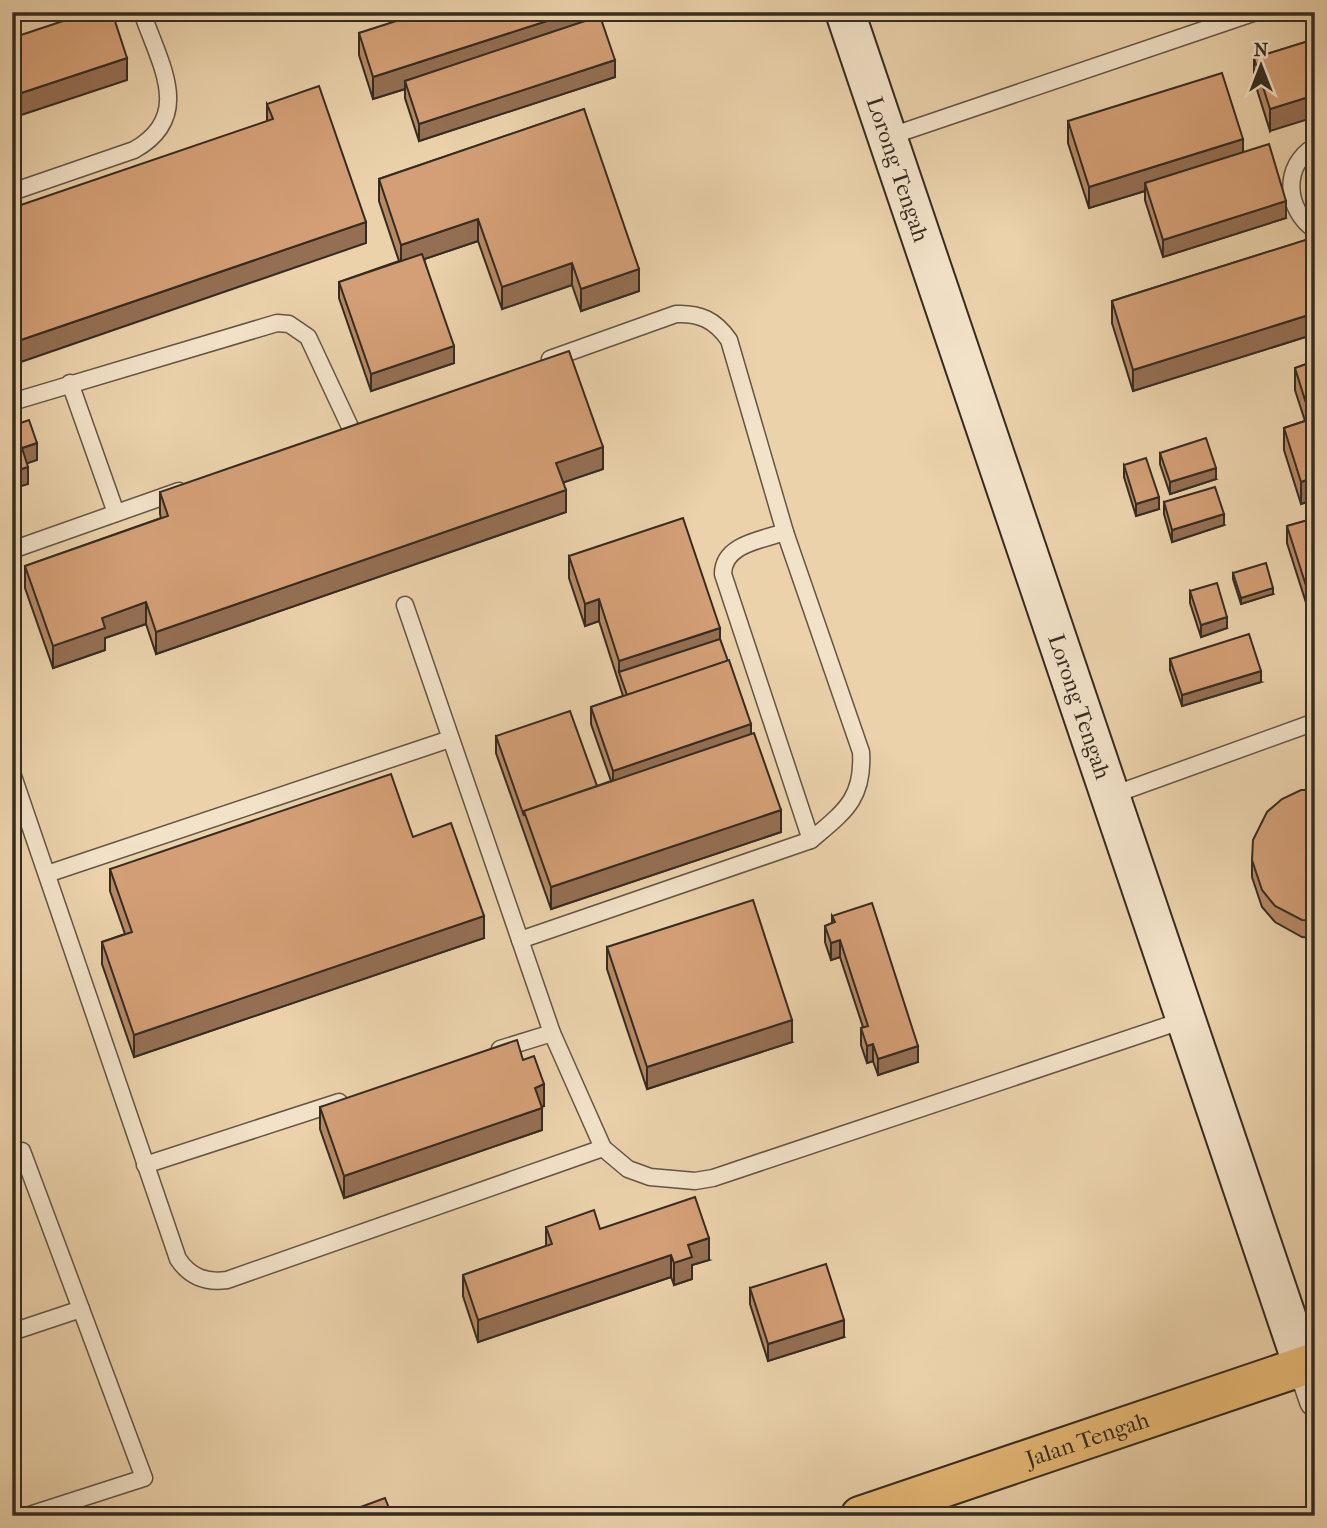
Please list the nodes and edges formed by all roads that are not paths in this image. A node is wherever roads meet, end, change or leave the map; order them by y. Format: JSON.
{"nodes":[{"id":1,"x":142,"y":12,"type":"edge"},
{"id":2,"x":845,"y":12,"type":"edge"},
{"id":3,"x":1256,"y":12,"type":"edge"},
{"id":4,"x":888,"y":137,"type":"junction"},
{"id":5,"x":1315,"y":146,"type":"edge"},
{"id":6,"x":12,"y":192,"type":"edge"},
{"id":7,"x":1315,"y":230,"type":"edge"},
{"id":8,"x":535,"y":364,"type":"edge"},
{"id":9,"x":70,"y":383,"type":"junction"},
{"id":10,"x":12,"y":402,"type":"edge"},
{"id":11,"x":351,"y":429,"type":"edge"},
{"id":12,"x":195,"y":485,"type":"edge"},
{"id":13,"x":116,"y":513,"type":"junction"},
{"id":14,"x":785,"y":532,"type":"junction"},
{"id":15,"x":12,"y":550,"type":"edge"},
{"id":16,"x":405,"y":604,"type":"dead end"},
{"id":17,"x":1315,"y":722,"type":"edge"},
{"id":18,"x":450,"y":739,"type":"junction"},
{"id":19,"x":12,"y":773,"type":"edge"},
{"id":20,"x":1110,"y":796,"type":"junction"},
{"id":21,"x":811,"y":840,"type":"junction"},
{"id":22,"x":47,"y":874,"type":"junction"},
{"id":23,"x":520,"y":940,"type":"junction"},
{"id":24,"x":1187,"y":1019,"type":"junction"},
{"id":25,"x":552,"y":1033,"type":"junction"},
{"id":26,"x":486,"y":1054,"type":"edge"},
{"id":27,"x":354,"y":1097,"type":"edge"},
{"id":28,"x":603,"y":1148,"type":"junction"},
{"id":29,"x":12,"y":1154,"type":"edge"},
{"id":30,"x":145,"y":1165,"type":"junction"},
{"id":31,"x":81,"y":1309,"type":"junction"},
{"id":32,"x":12,"y":1332,"type":"edge"},
{"id":33,"x":1311,"y":1376,"type":"edge"},
{"id":34,"x":26,"y":1516,"type":"edge"},
{"id":35,"x":860,"y":1516,"type":"edge"}],
"edges":[{"from":1,"to":6,"type":"lane"},
{"from":2,"to":4,"type":"street","name":"Lorong Tengah"},
{"from":3,"to":4,"type":"lane"},
{"from":4,"to":20,"type":"street","name":"Lorong Tengah"},
{"from":5,"to":7,"type":"lane"},
{"from":8,"to":14,"type":"lane"},
{"from":9,"to":10,"type":"lane"},
{"from":9,"to":11,"type":"lane"},
{"from":9,"to":13,"type":"lane"},
{"from":12,"to":13,"type":"lane"},
{"from":13,"to":15,"type":"lane"},
{"from":14,"to":21,"type":"lane"},
{"from":14,"to":21,"type":"lane"},
{"from":16,"to":18,"type":"lane"},
{"from":17,"to":20,"type":"lane"},
{"from":18,"to":22,"type":"lane"},
{"from":18,"to":23,"type":"lane"},
{"from":19,"to":22,"type":"lane"},
{"from":20,"to":24,"type":"street","name":"Lorong Tengah"},
{"from":21,"to":23,"type":"lane"},
{"from":22,"to":30,"type":"lane"},
{"from":23,"to":25,"type":"lane"},
{"from":24,"to":28,"type":"lane"},
{"from":24,"to":33,"type":"street","name":"Lorong Tengah"},
{"from":25,"to":26,"type":"lane"},
{"from":25,"to":28,"type":"lane"},
{"from":27,"to":30,"type":"lane"},
{"from":28,"to":30,"type":"lane"},
{"from":29,"to":31,"type":"lane"},
{"from":31,"to":32,"type":"lane"},
{"from":31,"to":34,"type":"lane"},
{"from":33,"to":35,"type":"main road","name":"Jalan Tengah"}]}
